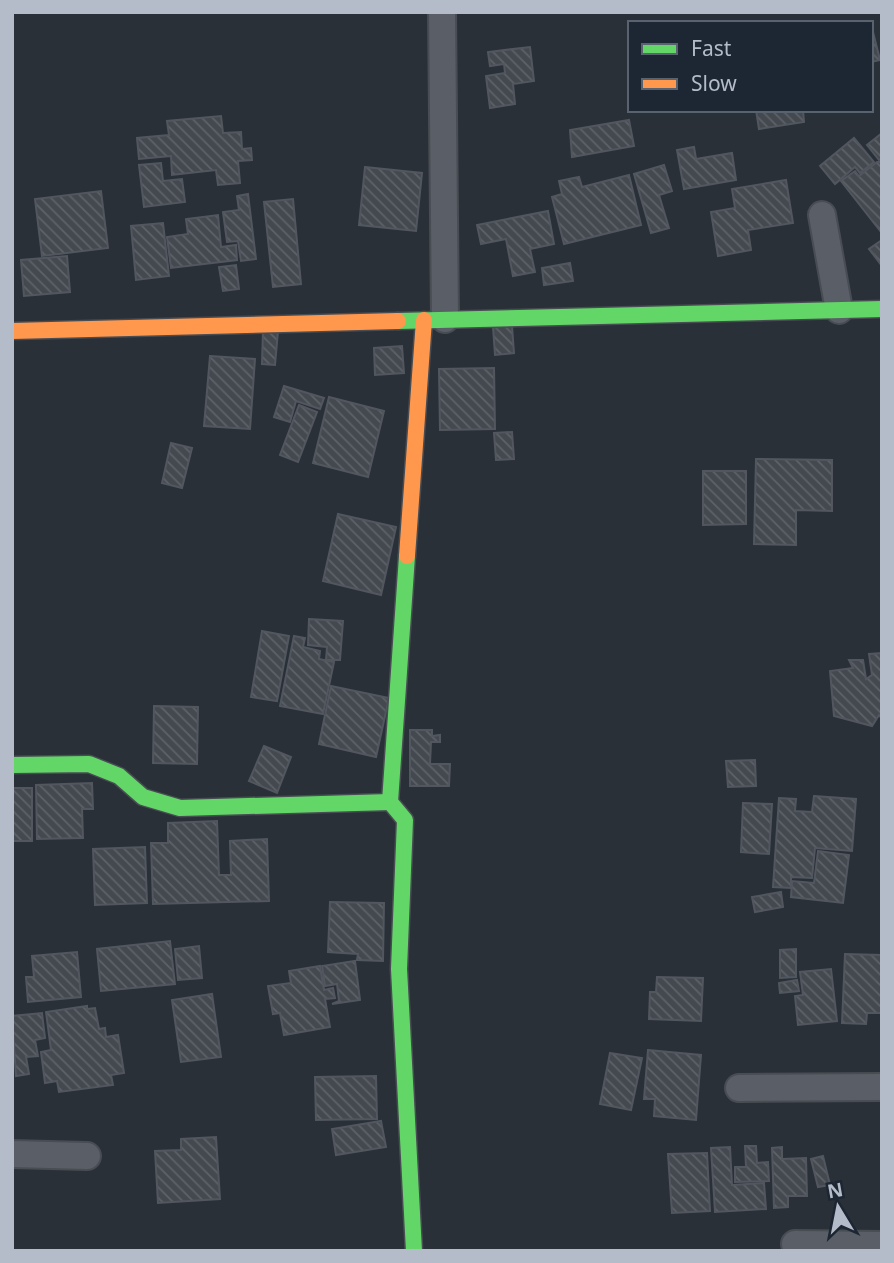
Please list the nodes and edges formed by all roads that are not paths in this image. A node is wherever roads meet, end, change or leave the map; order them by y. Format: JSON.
{"nodes":[{"id":1,"x":442,"y":12,"type":"edge"},
{"id":2,"x":822,"y":215,"type":"dead end"},
{"id":3,"x":882,"y":309,"type":"edge"},
{"id":4,"x":839,"y":310,"type":"junction"},
{"id":5,"x":435,"y":320,"type":"junction"},
{"id":6,"x":12,"y":331,"type":"edge"},
{"id":7,"x":12,"y":765,"type":"edge"},
{"id":8,"x":390,"y":802,"type":"junction"},
{"id":9,"x":882,"y":1087,"type":"edge"},
{"id":10,"x":739,"y":1088,"type":"dead end"},
{"id":11,"x":12,"y":1154,"type":"edge"},
{"id":12,"x":87,"y":1156,"type":"dead end"},
{"id":13,"x":795,"y":1244,"type":"dead end"},
{"id":14,"x":882,"y":1245,"type":"edge"},
{"id":15,"x":414,"y":1251,"type":"edge"}],
"edges":[{"from":1,"to":5,"type":"street"},
{"from":2,"to":4,"type":"street"},
{"from":3,"to":4,"type":"street"},
{"from":4,"to":5,"type":"street"},
{"from":5,"to":6,"type":"street"},
{"from":5,"to":8,"type":"street"},
{"from":7,"to":8,"type":"street"},
{"from":8,"to":15,"type":"street"},
{"from":9,"to":10,"type":"street"},
{"from":11,"to":12,"type":"street"},
{"from":13,"to":14,"type":"street"}]}
